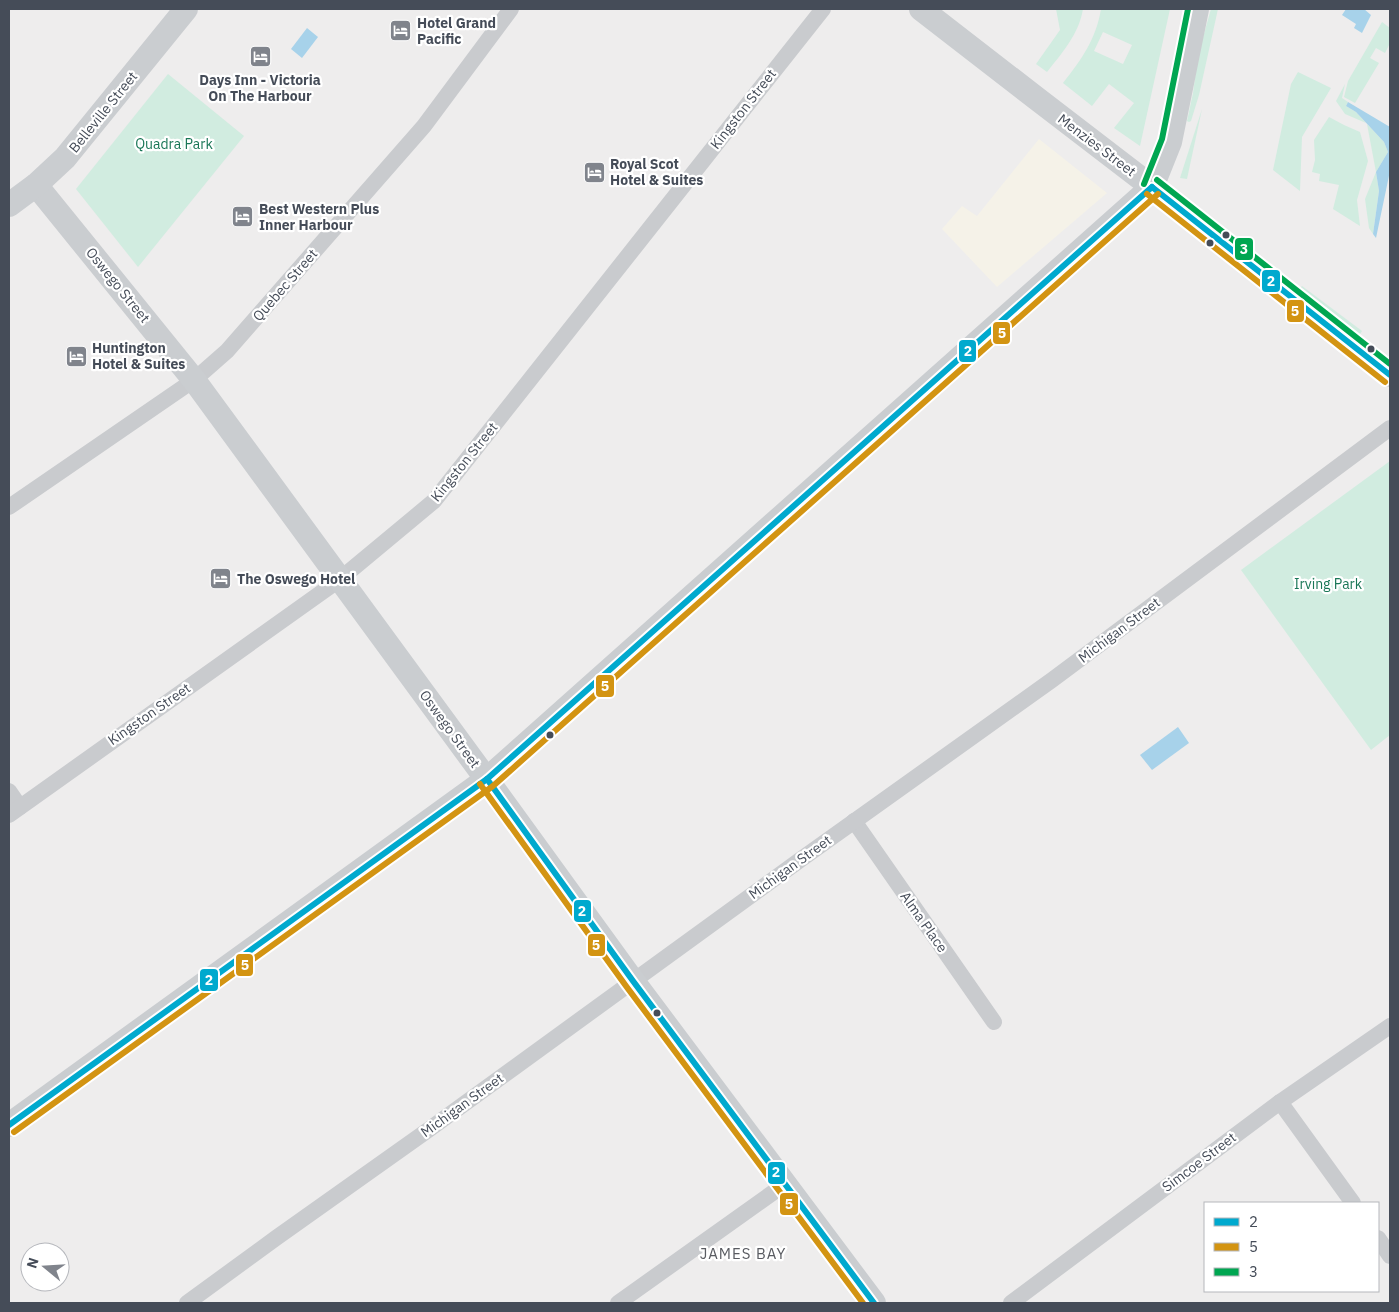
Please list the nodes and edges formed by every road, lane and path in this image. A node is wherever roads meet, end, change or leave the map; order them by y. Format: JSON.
{"nodes":[{"id":1,"x":186,"y":9,"type":"edge"},
{"id":2,"x":511,"y":9,"type":"edge"},
{"id":3,"x":823,"y":9,"type":"edge"},
{"id":4,"x":921,"y":9,"type":"edge"},
{"id":5,"x":1197,"y":9,"type":"edge"},
{"id":6,"x":36,"y":185,"type":"junction"},
{"id":7,"x":1152,"y":186,"type":"junction"},
{"id":8,"x":9,"y":205,"type":"edge"},
{"id":9,"x":1390,"y":375,"type":"edge"},
{"id":10,"x":194,"y":380,"type":"junction"},
{"id":11,"x":1390,"y":428,"type":"edge"},
{"id":12,"x":9,"y":507,"type":"edge"},
{"id":13,"x":339,"y":580,"type":"junction"},
{"id":14,"x":487,"y":779,"type":"junction"},
{"id":15,"x":9,"y":791,"type":"edge"},
{"id":16,"x":15,"y":811,"type":"edge"},
{"id":17,"x":854,"y":821,"type":"junction"},
{"id":18,"x":633,"y":981,"type":"junction"},
{"id":19,"x":994,"y":1022,"type":"dead end"},
{"id":20,"x":1390,"y":1026,"type":"edge"},
{"id":21,"x":1280,"y":1102,"type":"junction"},
{"id":22,"x":9,"y":1125,"type":"edge"},
{"id":23,"x":784,"y":1184,"type":"junction"},
{"id":24,"x":1352,"y":1202,"type":"edge"},
{"id":25,"x":1379,"y":1240,"type":"edge"},
{"id":26,"x":1390,"y":1256,"type":"edge"},
{"id":27,"x":188,"y":1303,"type":"edge"},
{"id":28,"x":618,"y":1303,"type":"edge"},
{"id":29,"x":874,"y":1303,"type":"edge"},
{"id":30,"x":1011,"y":1303,"type":"edge"}],
"edges":[{"from":1,"to":6,"type":"street","name":"Belleville Street"},
{"from":2,"to":10,"type":"street","name":"Quebec Street"},
{"from":3,"to":13,"type":"street","name":"Kingston Street"},
{"from":4,"to":7,"type":"street","name":"Menzies Street"},
{"from":5,"to":7,"type":"street"},
{"from":6,"to":8,"type":"street","name":"Belleville Street"},
{"from":6,"to":10,"type":"street","name":"Oswego Street"},
{"from":7,"to":9,"type":"street","name":"Menzies Street"},
{"from":7,"to":14,"type":"street"},
{"from":10,"to":12,"type":"street","name":"Quebec Street"},
{"from":10,"to":13,"type":"street","name":"Oswego Street"},
{"from":11,"to":17,"type":"street","name":"Michigan Street"},
{"from":13,"to":14,"type":"street","name":"Oswego Street"},
{"from":13,"to":16,"type":"street","name":"Kingston Street"},
{"from":14,"to":18,"type":"street","name":"Oswego Street"},
{"from":14,"to":22,"type":"street"},
{"from":15,"to":16,"type":"street"},
{"from":17,"to":18,"type":"street","name":"Michigan Street"},
{"from":17,"to":19,"type":"street","name":"Alma Place"},
{"from":18,"to":23,"type":"street","name":"Oswego Street"},
{"from":18,"to":27,"type":"street","name":"Michigan Street"},
{"from":20,"to":21,"type":"street","name":"Simcoe Street"},
{"from":21,"to":24,"type":"street"},
{"from":21,"to":30,"type":"street","name":"Simcoe Street"},
{"from":23,"to":28,"type":"street"},
{"from":23,"to":29,"type":"street","name":"Oswego Street"},
{"from":25,"to":26,"type":"street"}]}
